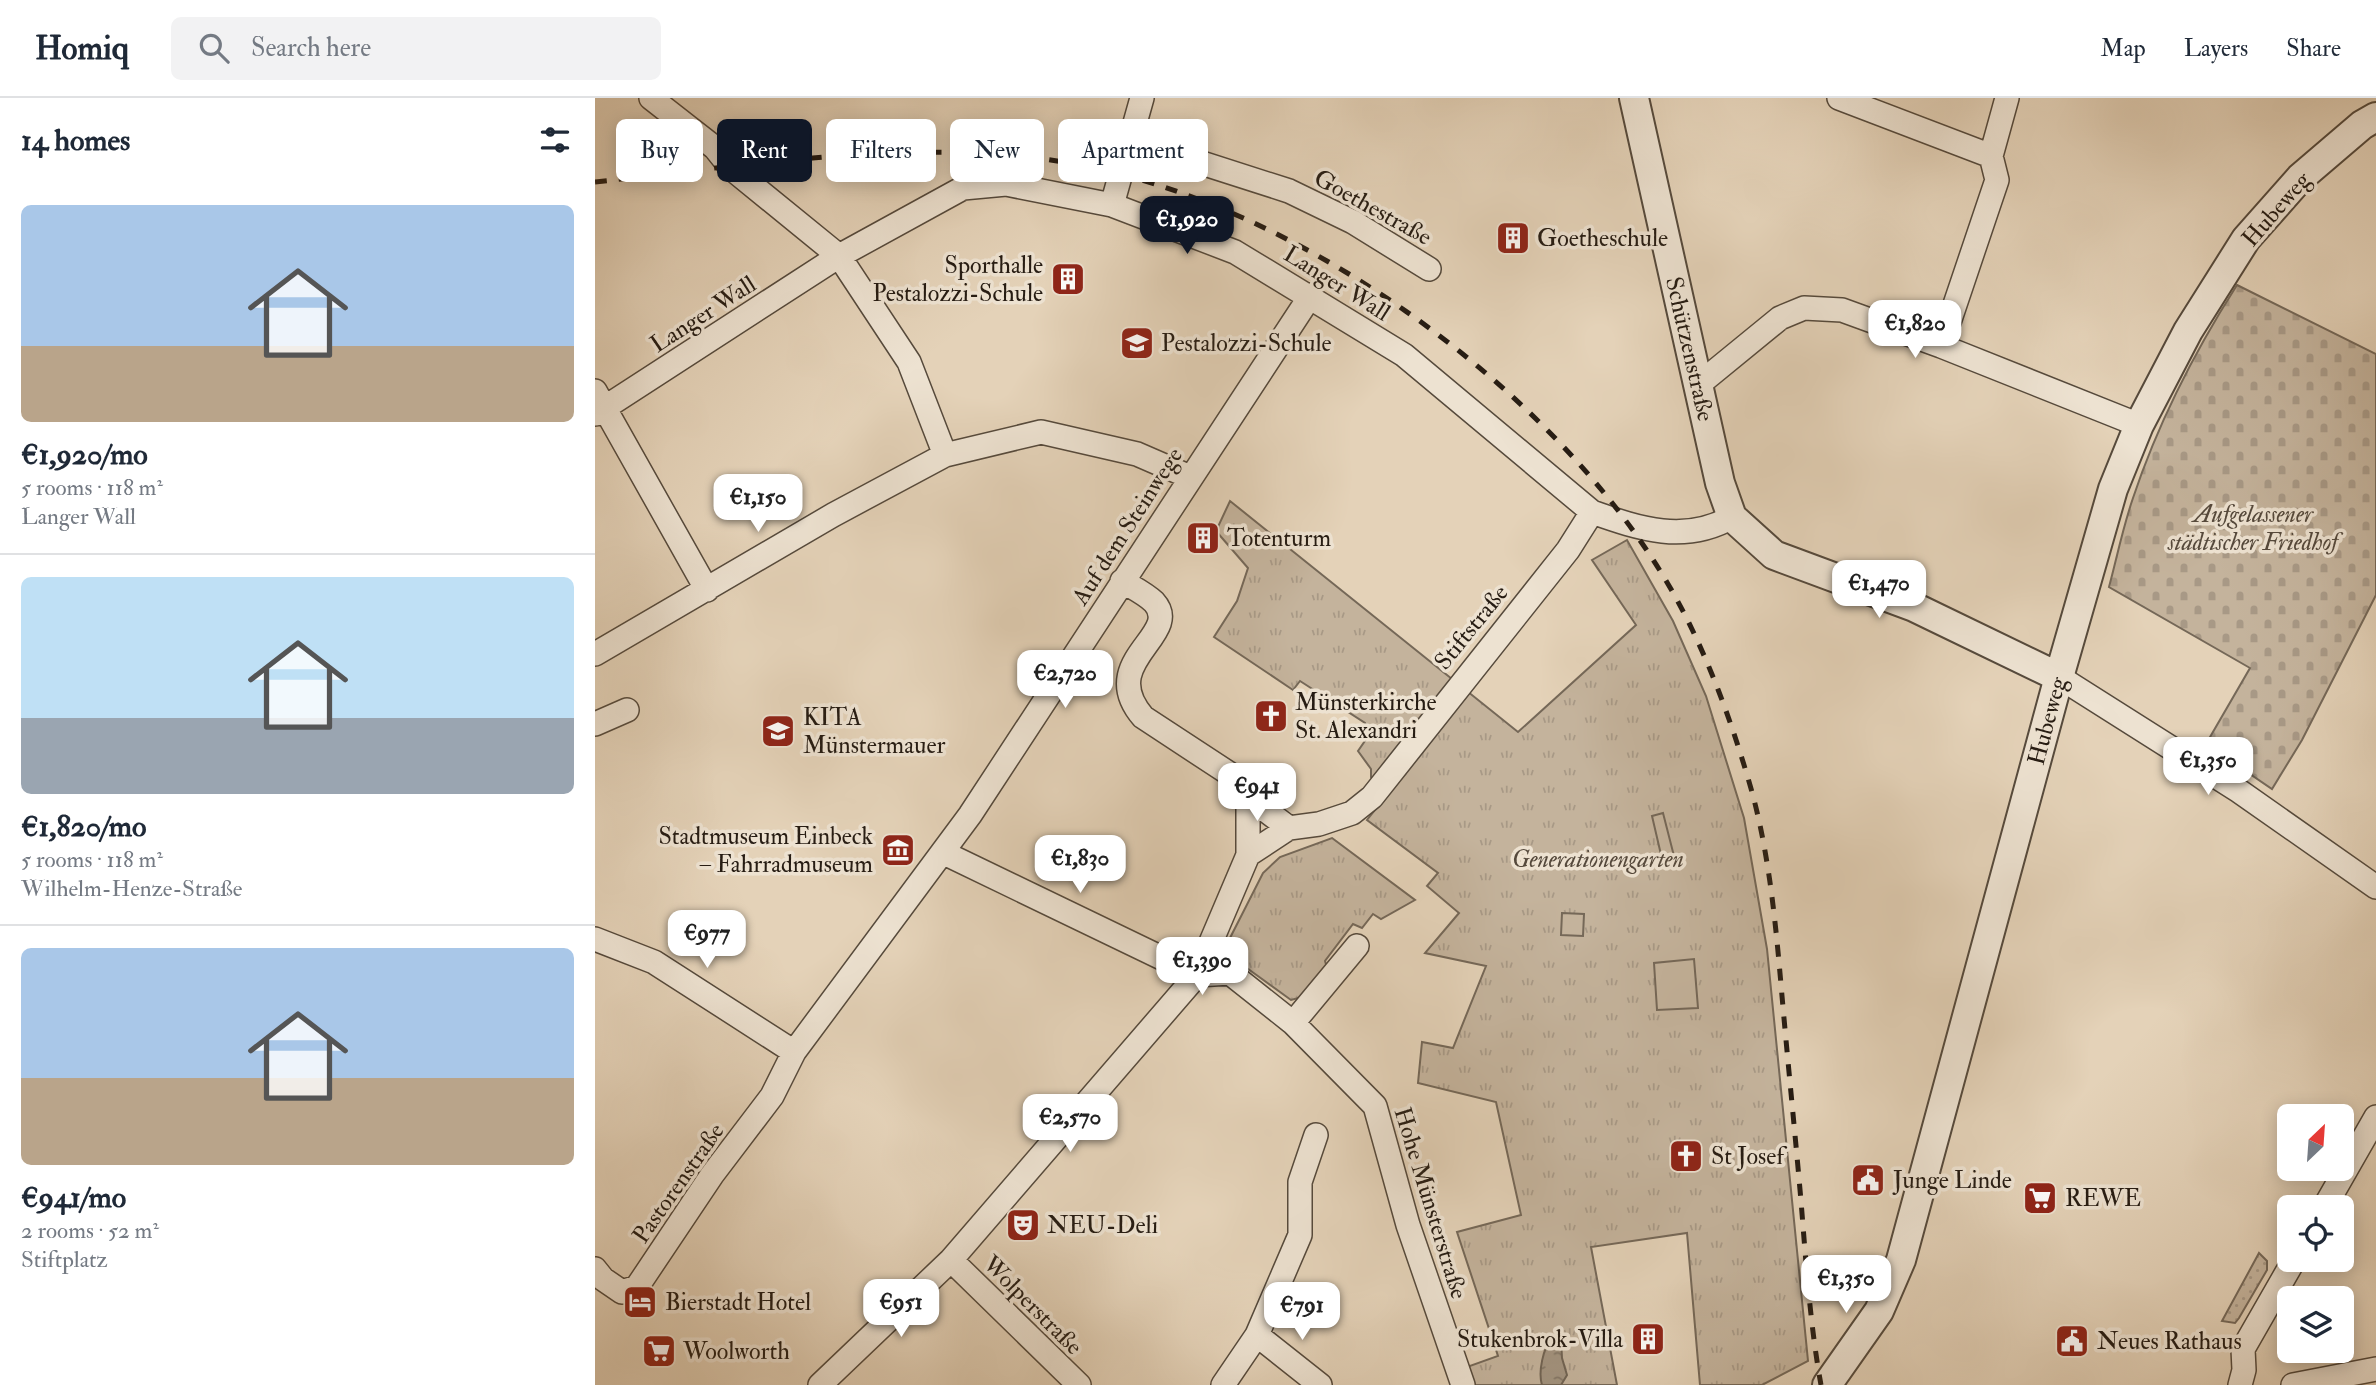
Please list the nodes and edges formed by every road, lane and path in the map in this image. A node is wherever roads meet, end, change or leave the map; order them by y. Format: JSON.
{"nodes":[{"id":1,"x":651,"y":98,"type":"edge"},
{"id":2,"x":1142,"y":98,"type":"edge"},
{"id":3,"x":1634,"y":98,"type":"edge"},
{"id":4,"x":1839,"y":98,"type":"edge"},
{"id":5,"x":2007,"y":98,"type":"edge"},
{"id":6,"x":2376,"y":117,"type":"edge"},
{"id":7,"x":1136,"y":119,"type":"edge"},
{"id":8,"x":1991,"y":156,"type":"junction"},
{"id":9,"x":1208,"y":165,"type":"edge"},
{"id":10,"x":1119,"y":182,"type":"edge"},
{"id":11,"x":1112,"y":205,"type":"junction"},
{"id":12,"x":839,"y":256,"type":"junction"},
{"id":13,"x":1429,"y":269,"type":"dead end"},
{"id":14,"x":1311,"y":295,"type":"junction"},
{"id":15,"x":1941,"y":346,"type":"junction"},
{"id":16,"x":1698,"y":385,"type":"junction"},
{"id":17,"x":599,"y":404,"type":"edge"},
{"id":18,"x":2139,"y":425,"type":"junction"},
{"id":19,"x":945,"y":455,"type":"junction"},
{"id":20,"x":1190,"y":477,"type":"junction"},
{"id":21,"x":1592,"y":512,"type":"junction"},
{"id":22,"x":1732,"y":517,"type":"junction"},
{"id":23,"x":1122,"y":581,"type":"junction"},
{"id":24,"x":707,"y":590,"type":"junction"},
{"id":25,"x":595,"y":654,"type":"edge"},
{"id":26,"x":2059,"y":677,"type":"junction"},
{"id":27,"x":627,"y":710,"type":"dead end"},
{"id":28,"x":595,"y":724,"type":"edge"},
{"id":29,"x":1248,"y":797,"type":"junction"},
{"id":30,"x":1289,"y":828,"type":"junction"},
{"id":31,"x":944,"y":853,"type":"junction"},
{"id":32,"x":1248,"y":855,"type":"junction"},
{"id":33,"x":2376,"y":887,"type":"edge"},
{"id":34,"x":595,"y":939,"type":"edge"},
{"id":35,"x":1357,"y":946,"type":"dead end"},
{"id":36,"x":1197,"y":975,"type":"junction"},
{"id":37,"x":1293,"y":1023,"type":"junction"},
{"id":38,"x":794,"y":1052,"type":"junction"},
{"id":39,"x":772,"y":1096,"type":"joint"},
{"id":40,"x":2376,"y":1117,"type":"edge"},
{"id":41,"x":1315,"y":1135,"type":"dead end"},
{"id":42,"x":2331,"y":1195,"type":"edge"},
{"id":43,"x":951,"y":1260,"type":"junction"},
{"id":44,"x":595,"y":1269,"type":"edge"},
{"id":45,"x":2287,"y":1272,"type":"edge"},
{"id":46,"x":1257,"y":1335,"type":"junction"},
{"id":47,"x":2376,"y":1369,"type":"edge"},
{"id":48,"x":820,"y":1385,"type":"edge"},
{"id":49,"x":1079,"y":1385,"type":"edge"},
{"id":50,"x":1223,"y":1385,"type":"edge"},
{"id":51,"x":1320,"y":1385,"type":"edge"},
{"id":52,"x":1463,"y":1385,"type":"edge"},
{"id":53,"x":1827,"y":1385,"type":"edge"},
{"id":54,"x":2240,"y":1385,"type":"edge"},
{"id":55,"x":2295,"y":1385,"type":"edge"}],
"edges":[{"from":1,"to":12,"type":"street"},
{"from":2,"to":7,"type":"street"},
{"from":3,"to":16,"type":"street","name":"Schützenstraße"},
{"from":4,"to":8,"type":"street"},
{"from":5,"to":8,"type":"street"},
{"from":6,"to":18,"type":"street","name":"Hubeweg"},
{"from":8,"to":15,"type":"street"},
{"from":9,"to":13,"type":"street","name":"Goethestraße"},
{"from":10,"to":11,"type":"street"},
{"from":11,"to":12,"type":"street","name":"Langer Wall"},
{"from":11,"to":14,"type":"street","name":"Langer Wall"},
{"from":12,"to":17,"type":"street","name":"Langer Wall"},
{"from":12,"to":19,"type":"street"},
{"from":14,"to":20,"type":"street","name":"Auf dem Steinwege"},
{"from":14,"to":21,"type":"street","name":"Langer Wall"},
{"from":15,"to":16,"type":"street"},
{"from":15,"to":18,"type":"street"},
{"from":16,"to":22,"type":"street","name":"Schützenstraße"},
{"from":17,"to":24,"type":"street"},
{"from":18,"to":26,"type":"street","name":"Hubeweg"},
{"from":19,"to":20,"type":"street"},
{"from":19,"to":24,"type":"street"},
{"from":20,"to":23,"type":"street","name":"Auf dem Steinwege"},
{"from":21,"to":22,"type":"street","name":"Langer Wall"},
{"from":21,"to":30,"type":"street","name":"Stiftstraße"},
{"from":22,"to":26,"type":"street"},
{"from":23,"to":29,"type":"street"},
{"from":23,"to":31,"type":"street","name":"Auf dem Steinwege"},
{"from":24,"to":25,"type":"street"},
{"from":26,"to":33,"type":"street"},
{"from":26,"to":53,"type":"street","name":"Hubeweg"},
{"from":27,"to":28,"type":"street"},
{"from":29,"to":30,"type":"street"},
{"from":29,"to":32,"type":"street"},
{"from":30,"to":32,"type":"street","name":"Stiftstraße"},
{"from":31,"to":36,"type":"street"},
{"from":31,"to":38,"type":"street","name":"Auf dem Steinwege"},
{"from":32,"to":36,"type":"street"},
{"from":34,"to":38,"type":"street"},
{"from":35,"to":37,"type":"street"},
{"from":36,"to":37,"type":"street","name":"Hohe Münsterstraße"},
{"from":36,"to":43,"type":"street"},
{"from":37,"to":52,"type":"street","name":"Hohe Münsterstraße"},
{"from":38,"to":39,"type":"street","name":"Auf dem Steinwege"},
{"from":39,"to":44,"type":"street","name":"Pastorenstraße"},
{"from":40,"to":42,"type":"street"},
{"from":41,"to":46,"type":"street"},
{"from":43,"to":48,"type":"street"},
{"from":43,"to":49,"type":"street","name":"Wolperstraße"},
{"from":45,"to":54,"type":"street"},
{"from":46,"to":50,"type":"street"},
{"from":46,"to":51,"type":"street"},
{"from":47,"to":55,"type":"street"}]}
